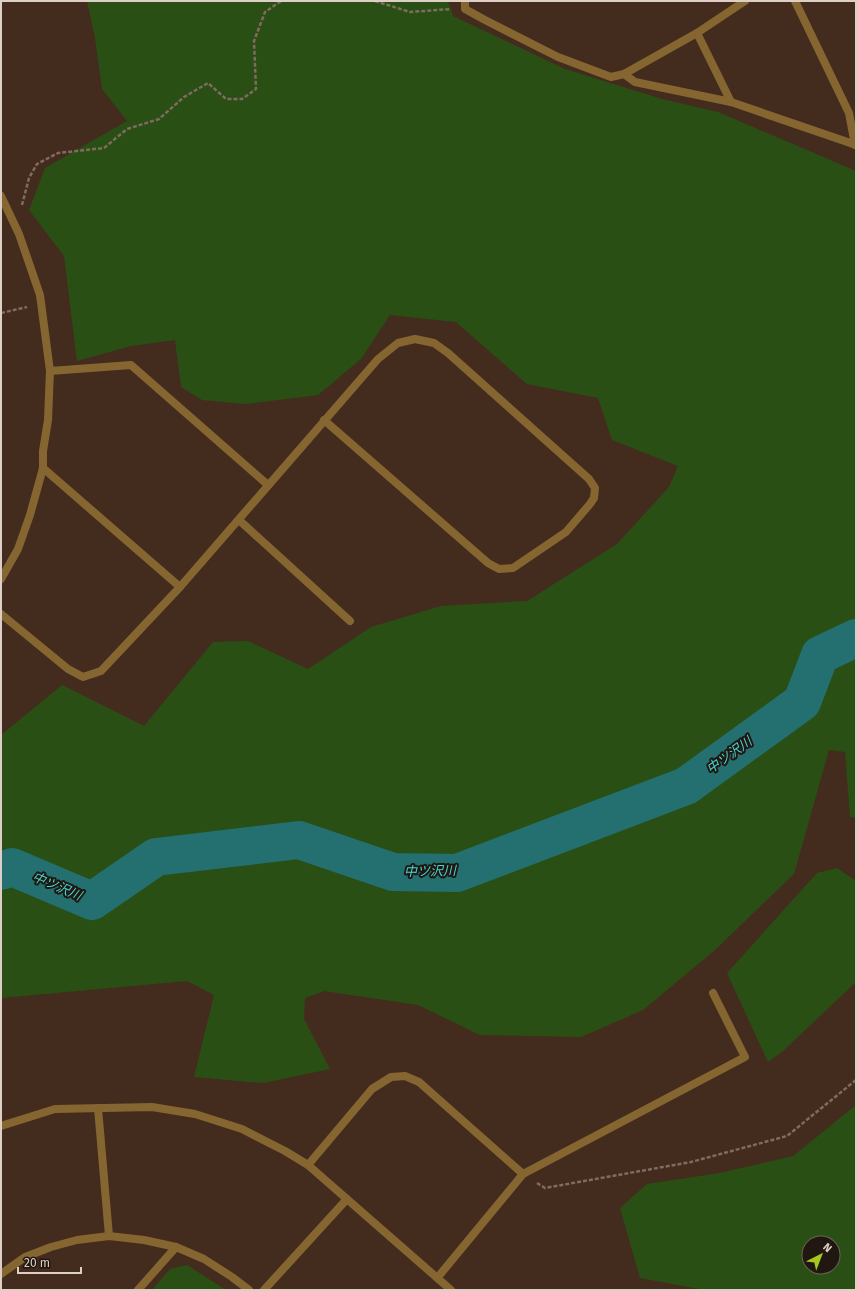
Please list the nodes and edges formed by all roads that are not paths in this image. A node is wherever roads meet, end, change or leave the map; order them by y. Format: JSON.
{"nodes":[{"id":1,"x":745,"y":1,"type":"edge"},
{"id":2,"x":795,"y":1,"type":"edge"},
{"id":3,"x":465,"y":5,"type":"edge"},
{"id":4,"x":697,"y":32,"type":"junction"},
{"id":5,"x":624,"y":74,"type":"junction"},
{"id":6,"x":731,"y":102,"type":"junction"},
{"id":7,"x":856,"y":145,"type":"edge"},
{"id":8,"x":1,"y":196,"type":"edge"},
{"id":9,"x":50,"y":371,"type":"junction"},
{"id":10,"x":324,"y":420,"type":"junction"},
{"id":11,"x":43,"y":468,"type":"junction"},
{"id":12,"x":268,"y":485,"type":"junction"},
{"id":13,"x":238,"y":520,"type":"junction"},
{"id":14,"x":1,"y":579,"type":"edge"},
{"id":15,"x":180,"y":588,"type":"junction"},
{"id":16,"x":1,"y":614,"type":"edge"},
{"id":17,"x":350,"y":621,"type":"dead end"},
{"id":18,"x":713,"y":993,"type":"dead end"},
{"id":19,"x":98,"y":1108,"type":"junction"},
{"id":20,"x":1,"y":1126,"type":"edge"},
{"id":21,"x":308,"y":1165,"type":"junction"},
{"id":22,"x":523,"y":1174,"type":"junction"},
{"id":23,"x":347,"y":1199,"type":"junction"},
{"id":24,"x":109,"y":1236,"type":"junction"},
{"id":25,"x":176,"y":1247,"type":"junction"},
{"id":26,"x":1,"y":1274,"type":"edge"},
{"id":27,"x":438,"y":1277,"type":"junction"},
{"id":28,"x":138,"y":1290,"type":"edge"},
{"id":29,"x":249,"y":1290,"type":"edge"},
{"id":30,"x":264,"y":1290,"type":"edge"},
{"id":31,"x":451,"y":1290,"type":"edge"}],
"edges":[{"from":1,"to":4,"type":"street"},
{"from":2,"to":7,"type":"street"},
{"from":3,"to":5,"type":"street"},
{"from":4,"to":5,"type":"street"},
{"from":4,"to":6,"type":"street"},
{"from":5,"to":6,"type":"street"},
{"from":6,"to":7,"type":"street"},
{"from":8,"to":9,"type":"street"},
{"from":9,"to":11,"type":"street"},
{"from":9,"to":12,"type":"street"},
{"from":10,"to":10,"type":"street"},
{"from":10,"to":12,"type":"street"},
{"from":11,"to":14,"type":"street"},
{"from":11,"to":15,"type":"street"},
{"from":12,"to":13,"type":"street"},
{"from":13,"to":15,"type":"street"},
{"from":13,"to":17,"type":"street"},
{"from":15,"to":16,"type":"street"},
{"from":18,"to":22,"type":"street"},
{"from":19,"to":20,"type":"street"},
{"from":19,"to":21,"type":"street"},
{"from":19,"to":24,"type":"street"},
{"from":21,"to":22,"type":"street"},
{"from":21,"to":23,"type":"street"},
{"from":22,"to":27,"type":"street"},
{"from":23,"to":27,"type":"street"},
{"from":23,"to":30,"type":"street"},
{"from":24,"to":25,"type":"street"},
{"from":24,"to":26,"type":"street"},
{"from":25,"to":28,"type":"street"},
{"from":25,"to":29,"type":"street"},
{"from":27,"to":31,"type":"street"}]}
